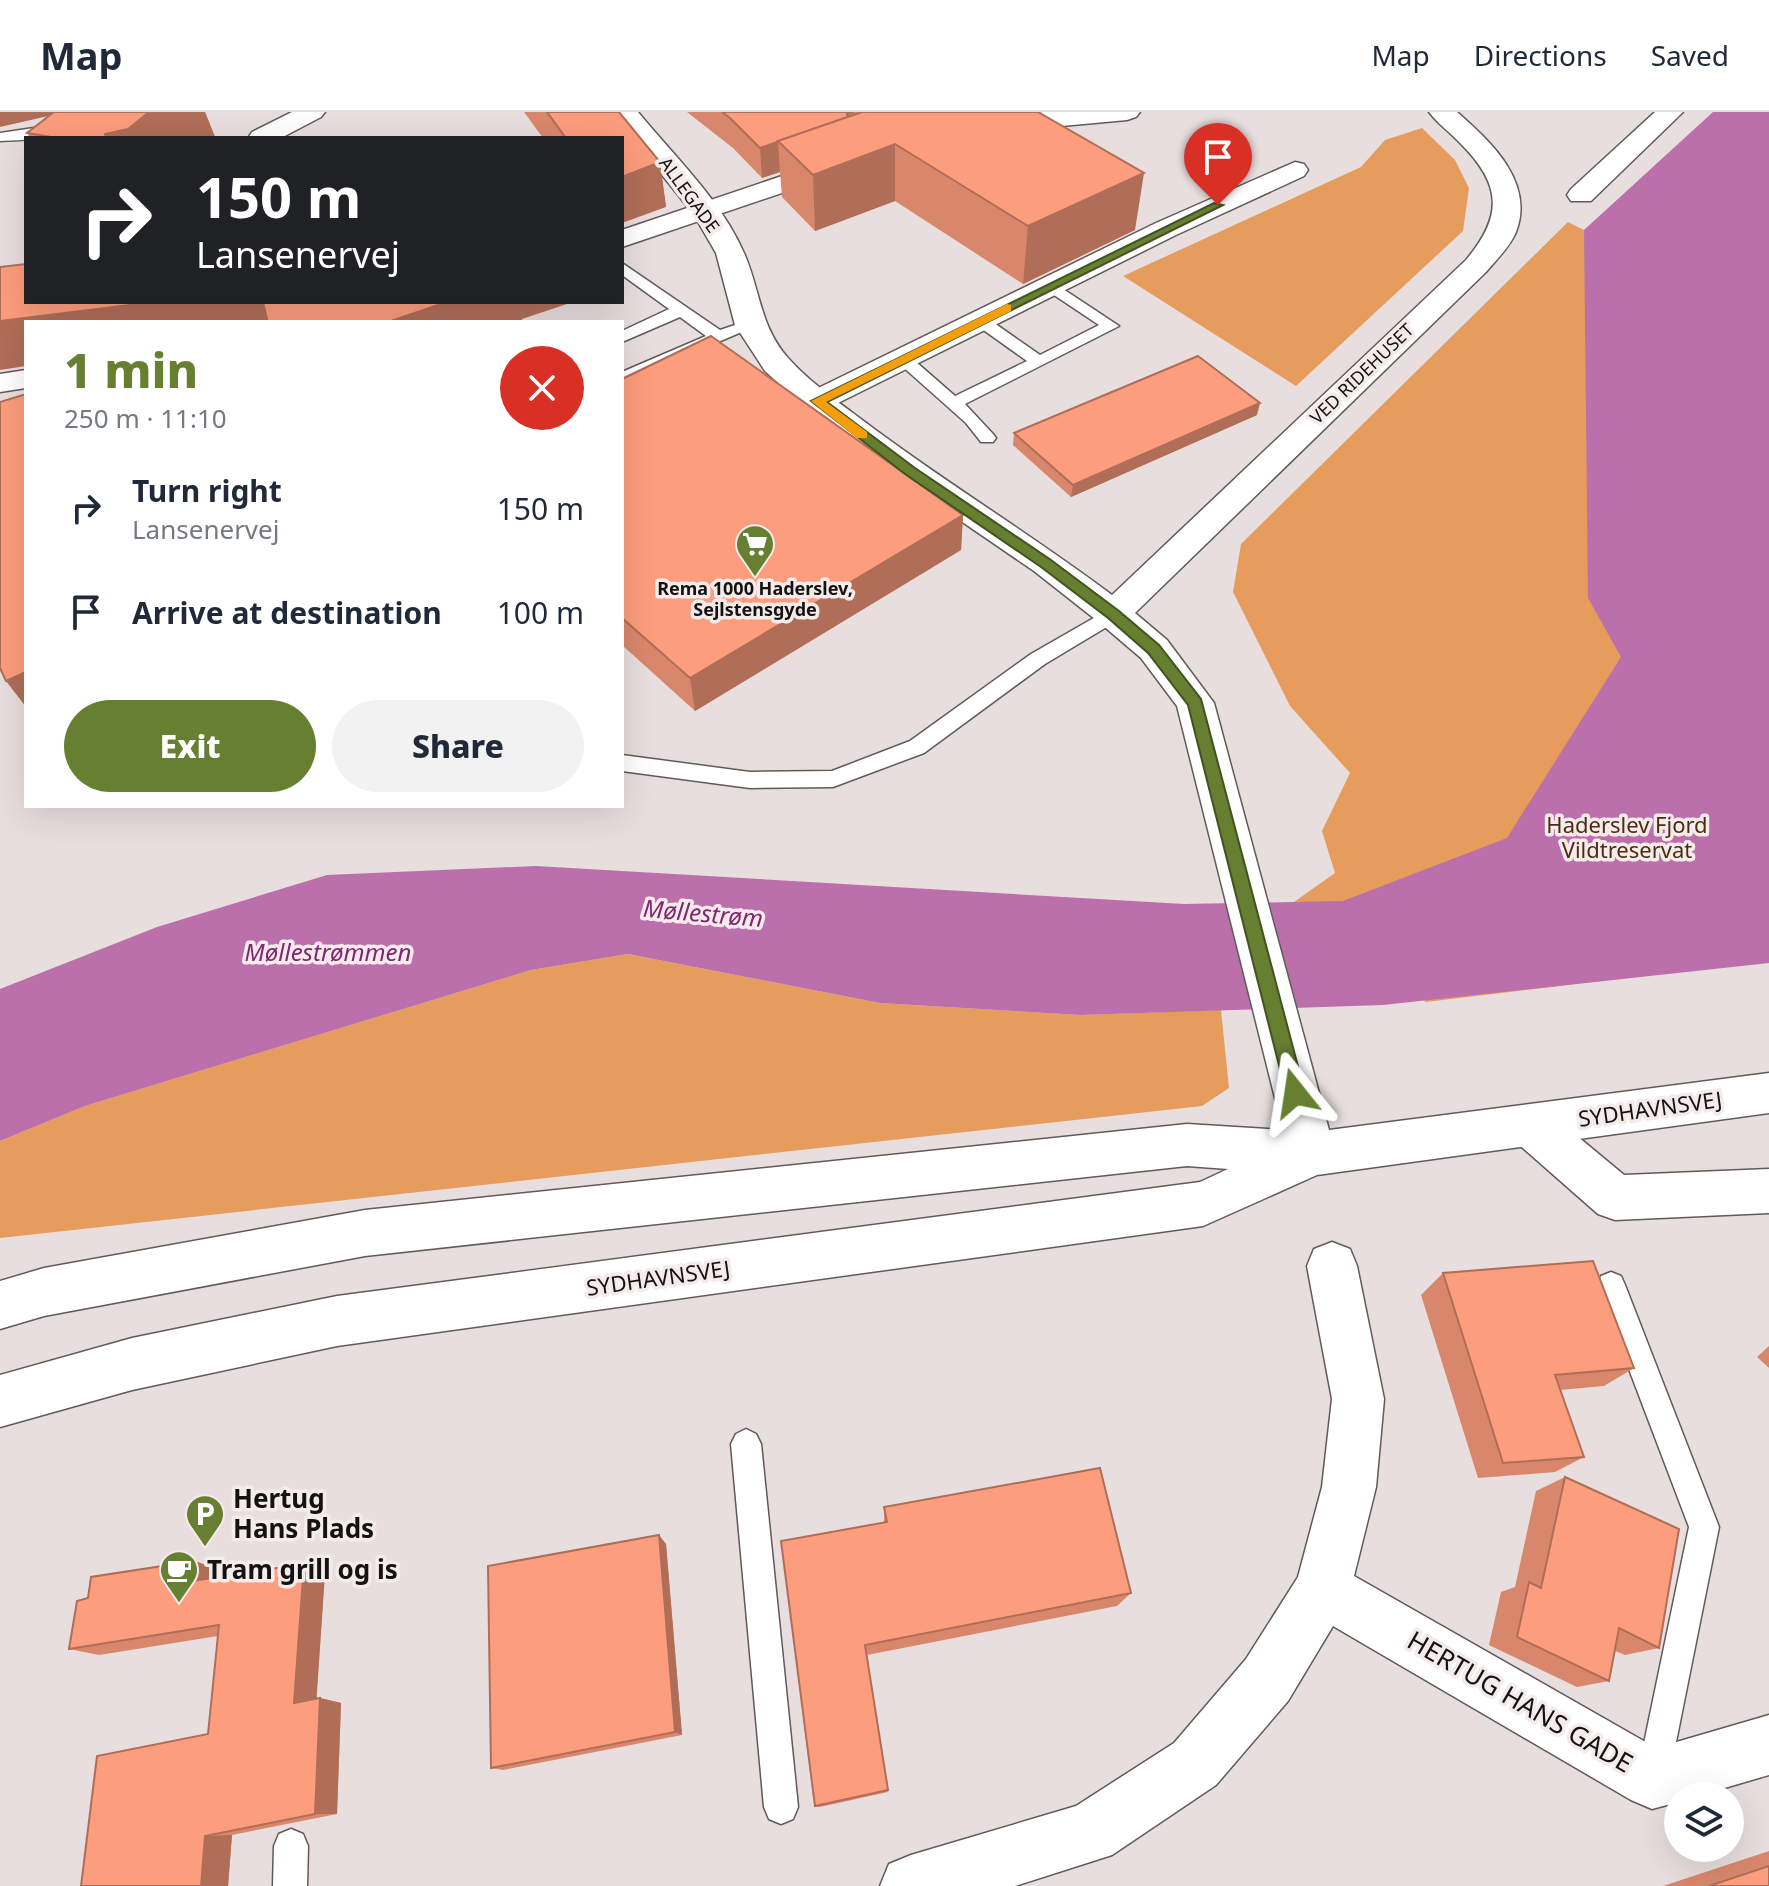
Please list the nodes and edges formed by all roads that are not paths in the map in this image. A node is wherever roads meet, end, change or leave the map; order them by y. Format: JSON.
{"nodes":[{"id":1,"x":87,"y":112,"type":"edge"},
{"id":2,"x":312,"y":112,"type":"edge"},
{"id":3,"x":625,"y":112,"type":"edge"},
{"id":4,"x":1127,"y":112,"type":"edge"},
{"id":5,"x":1442,"y":112,"type":"edge"},
{"id":6,"x":1670,"y":112,"type":"edge"},
{"id":7,"x":982,"y":117,"type":"edge"},
{"id":8,"x":265,"y":136,"type":"edge"},
{"id":9,"x":0,"y":137,"type":"edge"},
{"id":10,"x":1037,"y":148,"type":"edge"},
{"id":11,"x":865,"y":155,"type":"edge"},
{"id":12,"x":1295,"y":170,"type":"dead end"},
{"id":13,"x":1581,"y":195,"type":"dead end"},
{"id":14,"x":706,"y":212,"type":"junction"},
{"id":15,"x":1140,"y":213,"type":"dead end"},
{"id":16,"x":1166,"y":229,"type":"junction"},
{"id":17,"x":624,"y":238,"type":"edge"},
{"id":18,"x":624,"y":269,"type":"edge"},
{"id":19,"x":1051,"y":286,"type":"junction"},
{"id":20,"x":681,"y":310,"type":"junction"},
{"id":21,"x":981,"y":321,"type":"junction"},
{"id":22,"x":750,"y":325,"type":"junction"},
{"id":23,"x":624,"y":336,"type":"edge"},
{"id":24,"x":719,"y":337,"type":"junction"},
{"id":25,"x":902,"y":359,"type":"junction"},
{"id":26,"x":1038,"y":361,"type":"junction"},
{"id":27,"x":624,"y":377,"type":"edge"},
{"id":28,"x":24,"y":379,"type":"edge"},
{"id":29,"x":0,"y":383,"type":"edge"},
{"id":30,"x":817,"y":401,"type":"junction"},
{"id":31,"x":954,"y":403,"type":"junction"},
{"id":32,"x":987,"y":438,"type":"dead end"},
{"id":33,"x":1113,"y":614,"type":"junction"},
{"id":34,"x":624,"y":763,"type":"edge"},
{"id":35,"x":1769,"y":1093,"type":"edge"},
{"id":36,"x":1531,"y":1126,"type":"junction"},
{"id":37,"x":1312,"y":1154,"type":"junction"},
{"id":38,"x":1769,"y":1191,"type":"edge"},
{"id":39,"x":1332,"y":1266,"type":"dead end"},
{"id":40,"x":1611,"y":1285,"type":"dead end"},
{"id":41,"x":0,"y":1305,"type":"edge"},
{"id":42,"x":0,"y":1401,"type":"edge"},
{"id":43,"x":746,"y":1444,"type":"dead end"},
{"id":44,"x":1323,"y":1589,"type":"junction"},
{"id":45,"x":1769,"y":1745,"type":"edge"},
{"id":46,"x":1652,"y":1779,"type":"junction"},
{"id":47,"x":781,"y":1807,"type":"dead end"},
{"id":48,"x":291,"y":1846,"type":"edge"},
{"id":49,"x":290,"y":1886,"type":"edge"},
{"id":50,"x":911,"y":1886,"type":"edge"}],
"edges":[{"from":1,"to":9,"type":"lane"},
{"from":2,"to":8,"type":"street"},
{"from":3,"to":14,"type":"street","name":"ALLEGADE"},
{"from":4,"to":7,"type":"street"},
{"from":5,"to":33,"type":"street","name":"VED RIDEHUSET"},
{"from":6,"to":13,"type":"street"},
{"from":7,"to":10,"type":"street"},
{"from":11,"to":14,"type":"street"},
{"from":12,"to":16,"type":"street"},
{"from":14,"to":17,"type":"street"},
{"from":14,"to":22,"type":"street","name":"ALLEGADE"},
{"from":15,"to":16,"type":"street"},
{"from":16,"to":19,"type":"street"},
{"from":18,"to":20,"type":"lane"},
{"from":19,"to":21,"type":"street"},
{"from":19,"to":26,"type":"lane"},
{"from":20,"to":23,"type":"lane"},
{"from":20,"to":24,"type":"lane"},
{"from":21,"to":25,"type":"street"},
{"from":21,"to":26,"type":"lane"},
{"from":22,"to":24,"type":"lane"},
{"from":22,"to":30,"type":"street","name":"ALLEGADE"},
{"from":24,"to":27,"type":"lane"},
{"from":25,"to":30,"type":"street"},
{"from":25,"to":31,"type":"lane"},
{"from":26,"to":31,"type":"lane"},
{"from":28,"to":29,"type":"street"},
{"from":30,"to":33,"type":"street","name":"ALLEGADE"},
{"from":31,"to":32,"type":"lane"},
{"from":33,"to":34,"type":"lane"},
{"from":33,"to":37,"type":"street","name":"ALLEGADE"},
{"from":35,"to":36,"type":"street","name":"SYDHAVNSVEJ"},
{"from":36,"to":37,"type":"street","name":"SYDHAVNSVEJ"},
{"from":36,"to":38,"type":"street","name":"SYDHAVNSVEJ"},
{"from":37,"to":41,"type":"street","name":"SYDHAVNSVEJ"},
{"from":37,"to":42,"type":"street","name":"SYDHAVNSVEJ"},
{"from":39,"to":44,"type":"street"},
{"from":40,"to":46,"type":"lane"},
{"from":43,"to":47,"type":"lane"},
{"from":44,"to":46,"type":"street","name":"HERTUG HANS GADE"},
{"from":44,"to":50,"type":"street"},
{"from":45,"to":46,"type":"street","name":"HERTUG HANS GADE"},
{"from":48,"to":49,"type":"lane"}]}
